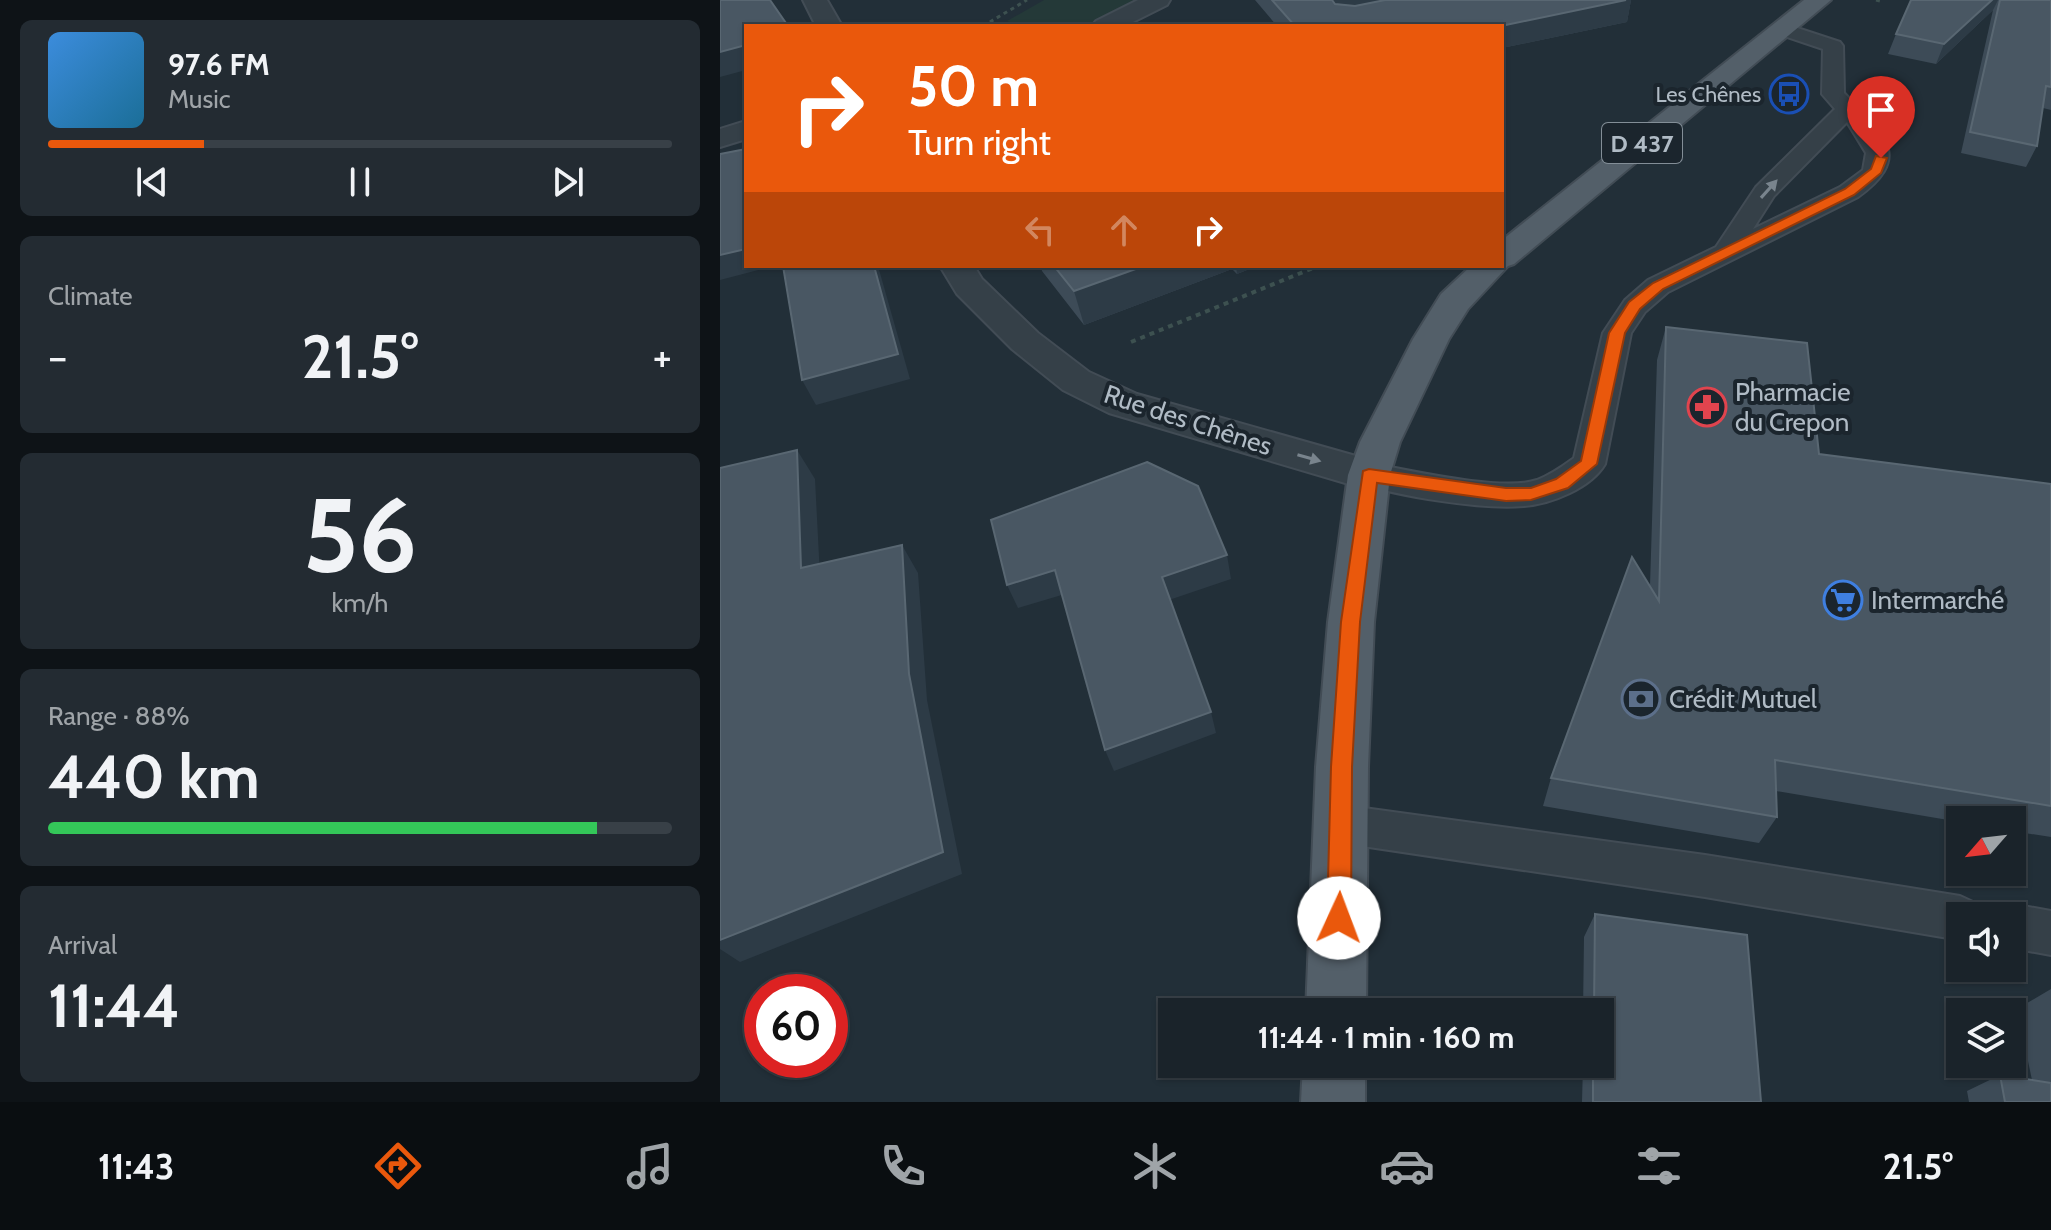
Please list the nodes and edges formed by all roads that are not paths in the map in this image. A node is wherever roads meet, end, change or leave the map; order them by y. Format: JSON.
{"nodes":[{"id":1,"x":815,"y":0,"type":"edge"},
{"id":2,"x":1158,"y":0,"type":"edge"},
{"id":3,"x":1819,"y":0,"type":"edge"},
{"id":4,"x":828,"y":24,"type":"edge"},
{"id":5,"x":1109,"y":24,"type":"edge"},
{"id":6,"x":1782,"y":29,"type":"junction"},
{"id":7,"x":1847,"y":110,"type":"junction"},
{"id":8,"x":744,"y":131,"type":"edge"},
{"id":9,"x":720,"y":138,"type":"edge"},
{"id":10,"x":1725,"y":253,"type":"junction"},
{"id":11,"x":1504,"y":255,"type":"edge"},
{"id":12,"x":958,"y":268,"type":"edge"},
{"id":13,"x":1489,"y":268,"type":"edge"},
{"id":14,"x":1369,"y":475,"type":"junction"},
{"id":15,"x":1342,"y":824,"type":"junction"},
{"id":16,"x":1946,"y":916,"type":"edge"},
{"id":17,"x":2026,"y":929,"type":"edge"},
{"id":18,"x":2051,"y":933,"type":"edge"},
{"id":19,"x":1336,"y":998,"type":"edge"},
{"id":20,"x":1334,"y":1078,"type":"edge"},
{"id":21,"x":1333,"y":1102,"type":"edge"}],
"edges":[{"from":1,"to":4,"type":"street"},
{"from":2,"to":5,"type":"street"},
{"from":3,"to":6,"type":"main road","number":"D 437"},
{"from":6,"to":7,"type":"lane"},
{"from":6,"to":11,"type":"main road","number":"D 437"},
{"from":10,"to":7,"type":"lane","one_way":true},
{"from":7,"to":10,"type":"lane"},
{"from":8,"to":9,"type":"street"},
{"from":10,"to":14,"type":"lane"},
{"from":12,"to":14,"type":"street","name":"Rue des Chênes","one_way":true},
{"from":13,"to":14,"type":"main road"},
{"from":14,"to":15,"type":"main road"},
{"from":15,"to":16,"type":"lane"},
{"from":15,"to":19,"type":"main road"},
{"from":17,"to":18,"type":"lane"},
{"from":20,"to":21,"type":"main road"}]}
